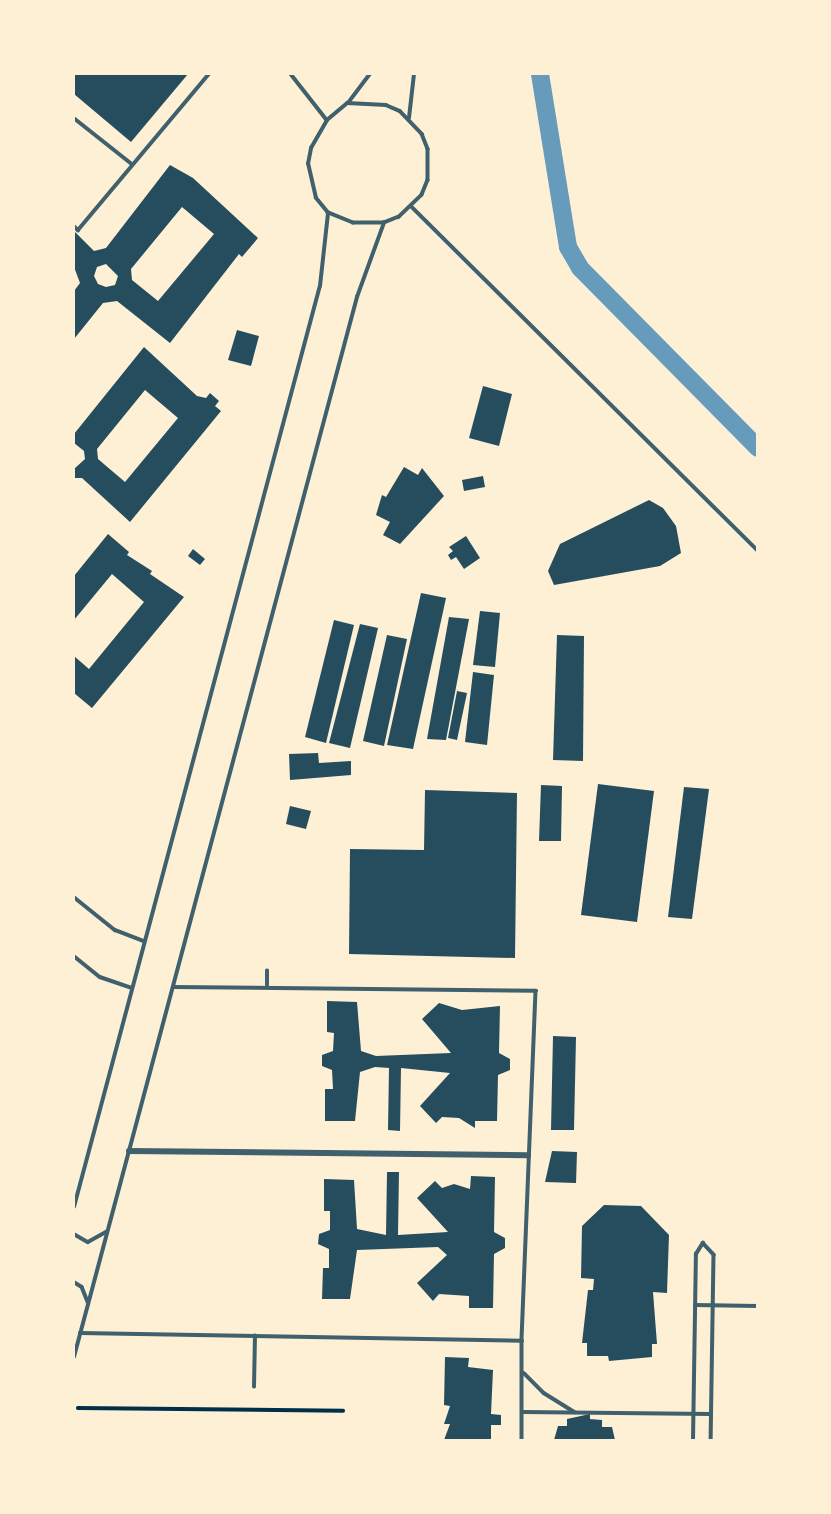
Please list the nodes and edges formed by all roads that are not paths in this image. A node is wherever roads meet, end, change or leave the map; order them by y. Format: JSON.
{"nodes":[{"id":1,"x":209,"y":74,"type":"edge"},
{"id":2,"x":291,"y":74,"type":"edge"},
{"id":3,"x":370,"y":74,"type":"edge"},
{"id":4,"x":414,"y":74,"type":"edge"},
{"id":5,"x":347,"y":103,"type":"junction"},
{"id":6,"x":74,"y":118,"type":"edge"},
{"id":7,"x":409,"y":118,"type":"junction"},
{"id":8,"x":327,"y":120,"type":"junction"},
{"id":9,"x":132,"y":164,"type":"junction"},
{"id":10,"x":412,"y":207,"type":"junction"},
{"id":11,"x":328,"y":213,"type":"junction"},
{"id":12,"x":384,"y":223,"type":"junction"},
{"id":13,"x":74,"y":226,"type":"edge"},
{"id":14,"x":758,"y":551,"type":"edge"},
{"id":15,"x":74,"y":897,"type":"edge"},
{"id":16,"x":143,"y":941,"type":"junction"},
{"id":17,"x":74,"y":956,"type":"edge"},
{"id":18,"x":267,"y":971,"type":"dead end"},
{"id":19,"x":267,"y":985,"type":"junction"},
{"id":20,"x":173,"y":986,"type":"junction"},
{"id":21,"x":132,"y":988,"type":"junction"},
{"id":22,"x":130,"y":1151,"type":"junction"},
{"id":23,"x":528,"y":1155,"type":"junction"},
{"id":24,"x":74,"y":1207,"type":"edge"},
{"id":25,"x":108,"y":1228,"type":"junction"},
{"id":26,"x":74,"y":1234,"type":"edge"},
{"id":27,"x":74,"y":1282,"type":"edge"},
{"id":28,"x":695,"y":1306,"type":"junction"},
{"id":29,"x":713,"y":1306,"type":"junction"},
{"id":30,"x":758,"y":1306,"type":"edge"},
{"id":31,"x":87,"y":1307,"type":"junction"},
{"id":32,"x":80,"y":1333,"type":"junction"},
{"id":33,"x":255,"y":1336,"type":"junction"},
{"id":34,"x":522,"y":1341,"type":"junction"},
{"id":35,"x":74,"y":1357,"type":"edge"},
{"id":36,"x":524,"y":1373,"type":"junction"},
{"id":37,"x":254,"y":1387,"type":"dead end"},
{"id":38,"x":523,"y":1412,"type":"junction"},
{"id":39,"x":576,"y":1413,"type":"junction"},
{"id":40,"x":693,"y":1414,"type":"junction"},
{"id":41,"x":711,"y":1414,"type":"junction"},
{"id":42,"x":522,"y":1440,"type":"edge"},
{"id":43,"x":693,"y":1440,"type":"edge"},
{"id":44,"x":711,"y":1440,"type":"edge"}],
"edges":[{"from":1,"to":9,"type":"lane"},
{"from":2,"to":8,"type":"lane"},
{"from":3,"to":5,"type":"lane"},
{"from":4,"to":7,"type":"lane"},
{"from":5,"to":7,"type":"lane"},
{"from":5,"to":8,"type":"lane"},
{"from":6,"to":9,"type":"lane"},
{"from":7,"to":10,"type":"lane"},
{"from":8,"to":11,"type":"lane"},
{"from":9,"to":13,"type":"lane"},
{"from":10,"to":12,"type":"lane"},
{"from":10,"to":14,"type":"lane"},
{"from":11,"to":12,"type":"lane"},
{"from":11,"to":16,"type":"lane"},
{"from":12,"to":20,"type":"lane"},
{"from":15,"to":16,"type":"lane"},
{"from":16,"to":21,"type":"lane"},
{"from":17,"to":21,"type":"lane"},
{"from":18,"to":19,"type":"lane"},
{"from":19,"to":20,"type":"lane"},
{"from":19,"to":23,"type":"lane"},
{"from":20,"to":22,"type":"lane"},
{"from":21,"to":24,"type":"lane"},
{"from":22,"to":23,"type":"street"},
{"from":22,"to":25,"type":"lane"},
{"from":23,"to":34,"type":"lane"},
{"from":25,"to":26,"type":"lane"},
{"from":25,"to":31,"type":"lane"},
{"from":27,"to":31,"type":"lane"},
{"from":28,"to":29,"type":"lane"},
{"from":28,"to":29,"type":"lane"},
{"from":28,"to":40,"type":"lane"},
{"from":29,"to":30,"type":"lane"},
{"from":29,"to":41,"type":"lane"},
{"from":31,"to":32,"type":"lane"},
{"from":32,"to":33,"type":"lane"},
{"from":32,"to":35,"type":"lane"},
{"from":33,"to":34,"type":"lane"},
{"from":33,"to":37,"type":"lane"},
{"from":34,"to":36,"type":"lane"},
{"from":36,"to":38,"type":"lane"},
{"from":36,"to":39,"type":"lane"},
{"from":38,"to":39,"type":"lane"},
{"from":38,"to":42,"type":"lane"},
{"from":39,"to":40,"type":"lane"},
{"from":40,"to":41,"type":"lane"},
{"from":40,"to":43,"type":"lane"},
{"from":41,"to":44,"type":"lane"}]}
